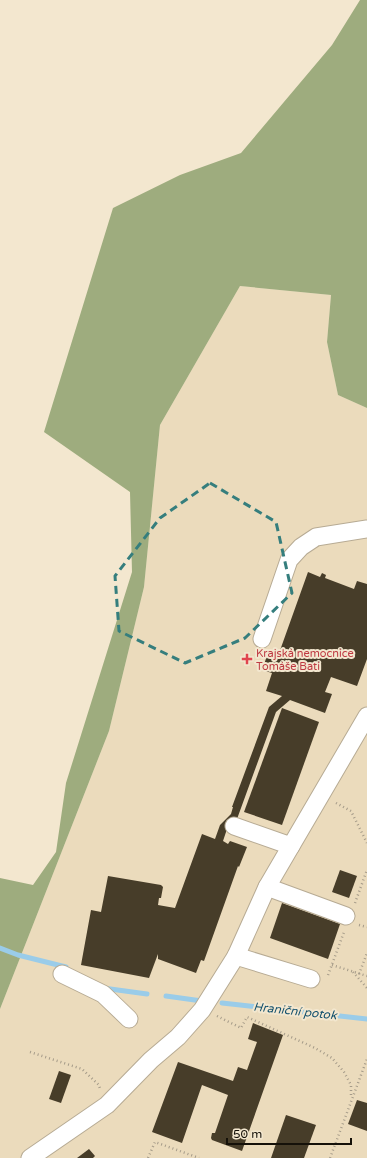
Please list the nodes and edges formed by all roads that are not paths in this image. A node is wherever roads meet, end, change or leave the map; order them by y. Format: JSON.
{"nodes":[{"id":1,"x":367,"y":529,"type":"edge"},
{"id":2,"x":262,"y":639,"type":"dead end"},
{"id":3,"x":367,"y":716,"type":"edge"},
{"id":4,"x":234,"y":826,"type":"dead end"},
{"id":5,"x":291,"y":846,"type":"junction"},
{"id":6,"x":267,"y":887,"type":"junction"},
{"id":7,"x":346,"y":916,"type":"dead end"},
{"id":8,"x":236,"y":956,"type":"junction"},
{"id":9,"x":62,"y":974,"type":"dead end"},
{"id":10,"x":311,"y":979,"type":"dead end"},
{"id":11,"x":129,"y":1019,"type":"dead end"},
{"id":12,"x":30,"y":1158,"type":"edge"}],
"edges":[{"from":1,"to":2,"type":"lane"},
{"from":3,"to":5,"type":"lane"},
{"from":4,"to":5,"type":"lane"},
{"from":5,"to":6,"type":"lane"},
{"from":6,"to":7,"type":"lane"},
{"from":6,"to":8,"type":"lane"},
{"from":8,"to":10,"type":"lane"},
{"from":8,"to":12,"type":"lane"},
{"from":9,"to":11,"type":"lane"}]}
